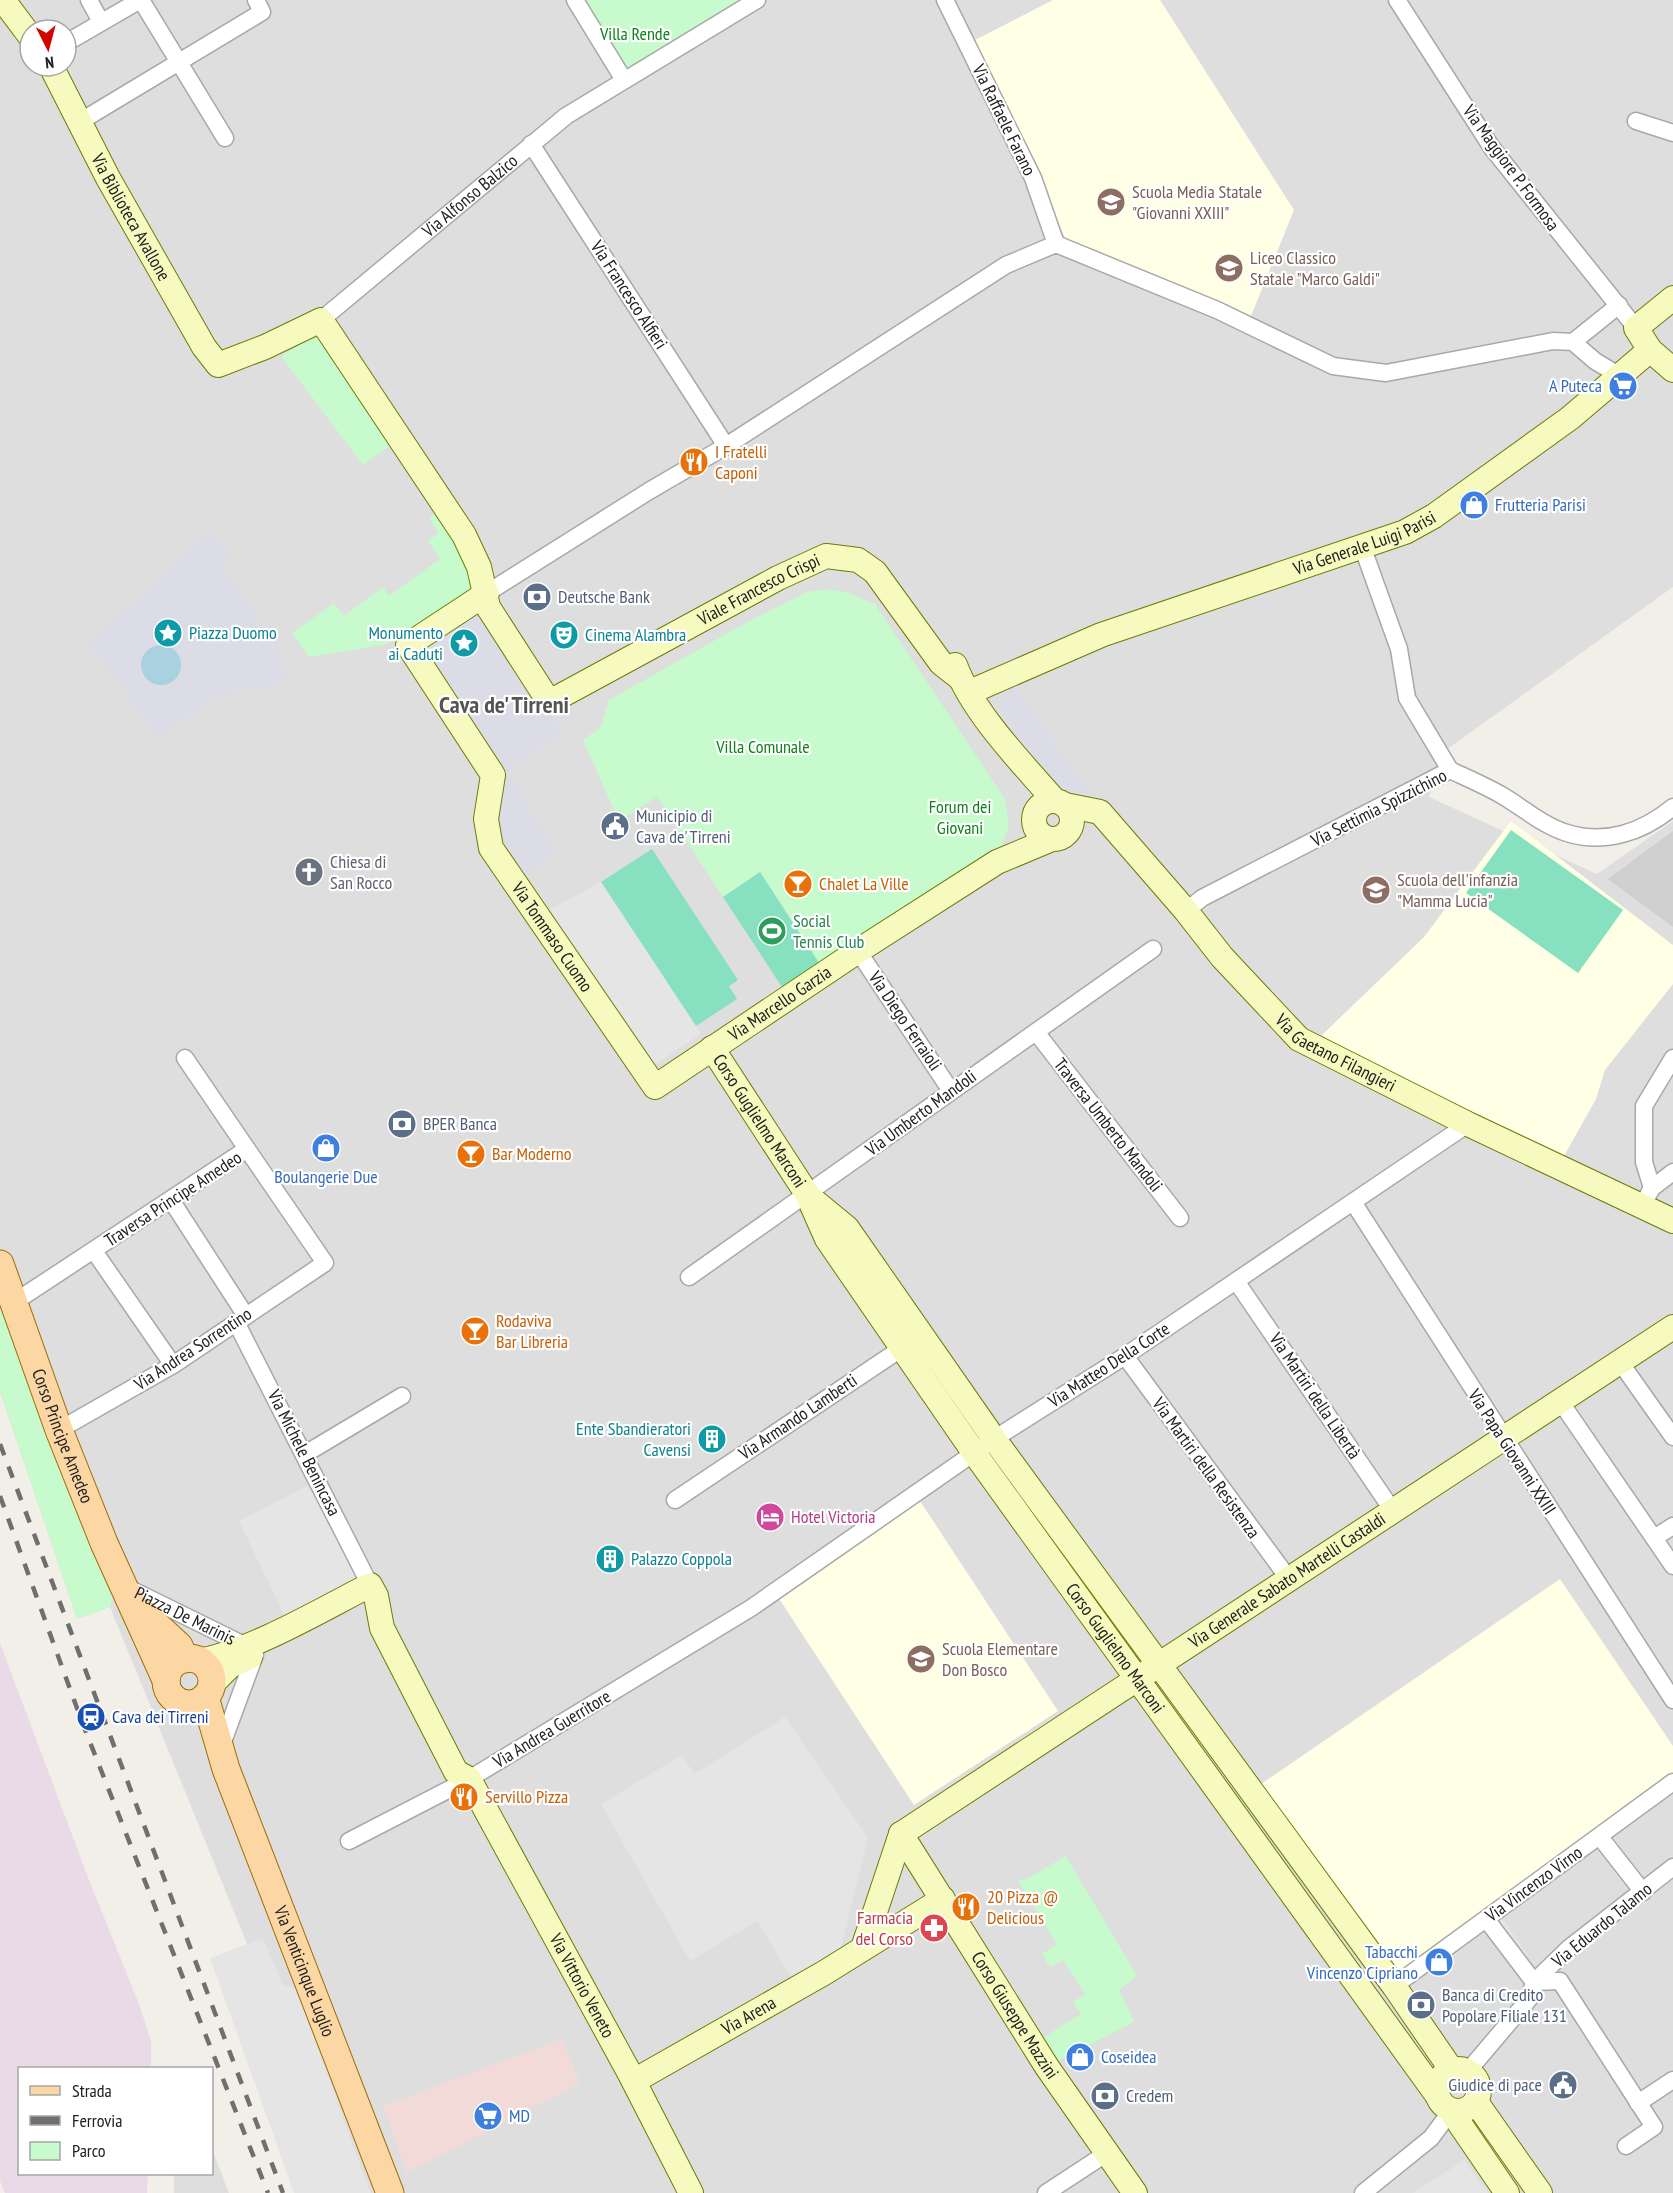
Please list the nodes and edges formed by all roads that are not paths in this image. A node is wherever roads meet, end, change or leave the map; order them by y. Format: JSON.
{"nodes":[{"id":1,"x":3,"y":0,"type":"edge"},
{"id":2,"x":89,"y":0,"type":"edge"},
{"id":3,"x":141,"y":0,"type":"edge"},
{"id":4,"x":256,"y":0,"type":"edge"},
{"id":5,"x":575,"y":0,"type":"edge"},
{"id":6,"x":757,"y":0,"type":"edge"},
{"id":7,"x":945,"y":0,"type":"edge"},
{"id":8,"x":1397,"y":0,"type":"edge"},
{"id":9,"x":18,"y":20,"type":"edge"},
{"id":10,"x":101,"y":22,"type":"junction"},
{"id":11,"x":78,"y":36,"type":"edge"},
{"id":12,"x":179,"y":62,"type":"junction"},
{"id":13,"x":58,"y":78,"type":"edge"},
{"id":14,"x":624,"y":80,"type":"junction"},
{"id":15,"x":81,"y":121,"type":"junction"},
{"id":16,"x":1635,"y":121,"type":"dead end"},
{"id":17,"x":1673,"y":132,"type":"edge"},
{"id":18,"x":225,"y":138,"type":"dead end"},
{"id":19,"x":531,"y":144,"type":"junction"},
{"id":20,"x":1056,"y":244,"type":"junction"},
{"id":21,"x":1673,"y":298,"type":"edge"},
{"id":22,"x":1619,"y":305,"type":"junction"},
{"id":23,"x":321,"y":320,"type":"junction"},
{"id":24,"x":1636,"y":328,"type":"junction"},
{"id":25,"x":1573,"y":342,"type":"junction"},
{"id":26,"x":1650,"y":350,"type":"junction"},
{"id":27,"x":218,"y":365,"type":"joint"},
{"id":28,"x":1673,"y":370,"type":"edge"},
{"id":29,"x":1620,"y":376,"type":"junction"},
{"id":30,"x":726,"y":446,"type":"junction"},
{"id":31,"x":1362,"y":546,"type":"junction"},
{"id":32,"x":487,"y":593,"type":"junction"},
{"id":33,"x":965,"y":685,"type":"junction"},
{"id":34,"x":1450,"y":770,"type":"junction"},
{"id":35,"x":1673,"y":807,"type":"edge"},
{"id":36,"x":1047,"y":810,"type":"junction"},
{"id":37,"x":1052,"y":839,"type":"junction"},
{"id":38,"x":997,"y":862,"type":"junction"},
{"id":39,"x":1186,"y":910,"type":"junction"},
{"id":40,"x":1153,"y":949,"type":"dead end"},
{"id":41,"x":858,"y":951,"type":"junction"},
{"id":42,"x":1036,"y":1032,"type":"junction"},
{"id":43,"x":712,"y":1048,"type":"junction"},
{"id":44,"x":185,"y":1058,"type":"dead end"},
{"id":45,"x":1673,"y":1058,"type":"edge"},
{"id":46,"x":655,"y":1088,"type":"joint"},
{"id":47,"x":951,"y":1091,"type":"junction"},
{"id":48,"x":1468,"y":1124,"type":"junction"},
{"id":49,"x":248,"y":1149,"type":"junction"},
{"id":50,"x":1673,"y":1172,"type":"edge"},
{"id":51,"x":807,"y":1194,"type":"junction"},
{"id":52,"x":1647,"y":1196,"type":"junction"},
{"id":53,"x":171,"y":1200,"type":"junction"},
{"id":54,"x":1353,"y":1202,"type":"junction"},
{"id":55,"x":1180,"y":1218,"type":"dead end"},
{"id":56,"x":1673,"y":1221,"type":"edge"},
{"id":57,"x":94,"y":1251,"type":"junction"},
{"id":58,"x":325,"y":1263,"type":"joint"},
{"id":59,"x":0,"y":1264,"type":"edge"},
{"id":60,"x":689,"y":1277,"type":"dead end"},
{"id":61,"x":1236,"y":1281,"type":"junction"},
{"id":62,"x":13,"y":1304,"type":"junction"},
{"id":63,"x":241,"y":1319,"type":"junction"},
{"id":64,"x":1673,"y":1327,"type":"edge"},
{"id":65,"x":912,"y":1341,"type":"junction"},
{"id":66,"x":1125,"y":1356,"type":"junction"},
{"id":67,"x":1620,"y":1362,"type":"junction"},
{"id":68,"x":173,"y":1365,"type":"junction"},
{"id":69,"x":402,"y":1396,"type":"dead end"},
{"id":70,"x":1560,"y":1401,"type":"junction"},
{"id":71,"x":59,"y":1430,"type":"junction"},
{"id":72,"x":1673,"y":1437,"type":"edge"},
{"id":73,"x":994,"y":1439,"type":"junction"},
{"id":74,"x":1503,"y":1439,"type":"junction"},
{"id":75,"x":305,"y":1454,"type":"junction"},
{"id":76,"x":975,"y":1454,"type":"junction"},
{"id":77,"x":675,"y":1500,"type":"dead end"},
{"id":78,"x":1393,"y":1511,"type":"junction"},
{"id":79,"x":1673,"y":1526,"type":"edge"},
{"id":80,"x":1654,"y":1538,"type":"junction"},
{"id":81,"x":1673,"y":1566,"type":"edge"},
{"id":82,"x":1289,"y":1579,"type":"junction"},
{"id":83,"x":373,"y":1590,"type":"junction"},
{"id":84,"x":129,"y":1595,"type":"junction"},
{"id":85,"x":751,"y":1608,"type":"joint"},
{"id":86,"x":251,"y":1651,"type":"junction"},
{"id":87,"x":1160,"y":1665,"type":"junction"},
{"id":88,"x":200,"y":1675,"type":"junction"},
{"id":89,"x":1138,"y":1679,"type":"junction"},
{"id":90,"x":172,"y":1691,"type":"junction"},
{"id":91,"x":1673,"y":1700,"type":"edge"},
{"id":92,"x":219,"y":1750,"type":"junction"},
{"id":93,"x":469,"y":1779,"type":"junction"},
{"id":94,"x":1673,"y":1782,"type":"edge"},
{"id":95,"x":1254,"y":1795,"type":"junction"},
{"id":96,"x":1233,"y":1809,"type":"junction"},
{"id":97,"x":901,"y":1834,"type":"junction"},
{"id":98,"x":1600,"y":1837,"type":"junction"},
{"id":99,"x":349,"y":1842,"type":"dead end"},
{"id":100,"x":1673,"y":1867,"type":"edge"},
{"id":101,"x":884,"y":1887,"type":"junction"},
{"id":102,"x":937,"y":1890,"type":"junction"},
{"id":103,"x":1324,"y":1891,"type":"junction"},
{"id":104,"x":1643,"y":1892,"type":"junction"},
{"id":105,"x":1301,"y":1908,"type":"junction"},
{"id":106,"x":1485,"y":1919,"type":"junction"},
{"id":107,"x":863,"y":1948,"type":"junction"},
{"id":108,"x":1534,"y":1982,"type":"junction"},
{"id":109,"x":1394,"y":1986,"type":"junction"},
{"id":110,"x":1460,"y":2070,"type":"junction"},
{"id":111,"x":1673,"y":2080,"type":"edge"},
{"id":112,"x":634,"y":2081,"type":"junction"},
{"id":113,"x":1476,"y":2102,"type":"junction"},
{"id":114,"x":1638,"y":2103,"type":"junction"},
{"id":115,"x":1450,"y":2111,"type":"junction"},
{"id":116,"x":1626,"y":2146,"type":"dead end"},
{"id":117,"x":1107,"y":2153,"type":"junction"},
{"id":118,"x":1534,"y":2185,"type":"edge"},
{"id":119,"x":390,"y":2193,"type":"edge"},
{"id":120,"x":691,"y":2193,"type":"edge"},
{"id":121,"x":1046,"y":2193,"type":"edge"},
{"id":122,"x":1135,"y":2193,"type":"edge"},
{"id":123,"x":1364,"y":2193,"type":"edge"},
{"id":124,"x":1508,"y":2193,"type":"edge"}],
"edges":[{"from":1,"to":9,"type":"street"},
{"from":2,"to":10,"type":"street"},
{"from":3,"to":10,"type":"street"},
{"from":3,"to":12,"type":"street"},
{"from":4,"to":12,"type":"street"},
{"from":5,"to":14,"type":"street"},
{"from":6,"to":14,"type":"street","name":"Via Alfonso Balzico"},
{"from":7,"to":20,"type":"street","name":"Via Raffaele Farano"},
{"from":8,"to":22,"type":"street","name":"Via Maggiore P. Formosa"},
{"from":10,"to":11,"type":"street"},
{"from":12,"to":15,"type":"street"},
{"from":12,"to":18,"type":"street"},
{"from":13,"to":15,"type":"street","name":"Via Biblioteca Avallone"},
{"from":14,"to":19,"type":"street","name":"Via Alfonso Balzico"},
{"from":15,"to":27,"type":"street","name":"Via Biblioteca Avallone"},
{"from":16,"to":17,"type":"street"},
{"from":19,"to":23,"type":"street","name":"Via Alfonso Balzico"},
{"from":19,"to":30,"type":"street","name":"Via Francesco Alfieri"},
{"from":20,"to":25,"type":"street"},
{"from":20,"to":30,"type":"street"},
{"from":21,"to":24,"type":"street"},
{"from":22,"to":24,"type":"street","name":"Via Maggiore P. Formosa"},
{"from":22,"to":25,"type":"street"},
{"from":23,"to":27,"type":"street","name":"Via Alfonso Balzico"},
{"from":23,"to":32,"type":"street"},
{"from":24,"to":26,"type":"street"},
{"from":25,"to":29,"type":"street"},
{"from":26,"to":28,"type":"street"},
{"from":26,"to":29,"type":"street","name":"Via Generale Luigi Parisi"},
{"from":29,"to":31,"type":"street","name":"Via Generale Luigi Parisi"},
{"from":30,"to":32,"type":"street"},
{"from":31,"to":33,"type":"street","name":"Via Generale Luigi Parisi"},
{"from":31,"to":34,"type":"street"},
{"from":32,"to":33,"type":"street","name":"Viale Francesco Crispi"},
{"from":32,"to":33,"type":"street","name":"Viale Francesco Crispi"},
{"from":32,"to":46,"type":"street","name":"Via Tommaso Cuomo"},
{"from":33,"to":36,"type":"street","name":"Viale Francesco Crispi"},
{"from":34,"to":35,"type":"street","name":"Via Settimia Spizzichino"},
{"from":34,"to":39,"type":"street","name":"Via Settimia Spizzichino"},
{"from":36,"to":37,"type":"street"},
{"from":36,"to":37,"type":"street","name":"Viale Francesco Crispi"},
{"from":36,"to":38,"type":"street"},
{"from":36,"to":39,"type":"street","name":"Via Gaetano Filangieri"},
{"from":37,"to":38,"type":"street"},
{"from":38,"to":41,"type":"street","name":"Via Marcello Garzia"},
{"from":39,"to":48,"type":"street","name":"Via Gaetano Filangieri"},
{"from":40,"to":42,"type":"street","name":"Via Umberto Mandoli"},
{"from":41,"to":43,"type":"street","name":"Via Marcello Garzia"},
{"from":41,"to":47,"type":"street","name":"Via Diego Ferraioli"},
{"from":42,"to":47,"type":"street","name":"Via Umberto Mandoli"},
{"from":42,"to":55,"type":"street","name":"Traversa Umberto Mandoli"},
{"from":43,"to":46,"type":"street","name":"Via Marcello Garzia"},
{"from":43,"to":51,"type":"street","name":"Corso Guglielmo Marconi"},
{"from":44,"to":49,"type":"street"},
{"from":45,"to":52,"type":"street"},
{"from":47,"to":51,"type":"street","name":"Via Umberto Mandoli"},
{"from":48,"to":52,"type":"street","name":"Via Gaetano Filangieri"},
{"from":48,"to":54,"type":"street","name":"Via Matteo Della Corte"},
{"from":49,"to":53,"type":"street","name":"Traversa Principe Amedeo"},
{"from":49,"to":58,"type":"street","name":"Traversa Principe Amedeo"},
{"from":50,"to":52,"type":"street"},
{"from":51,"to":60,"type":"street","name":"Via Umberto Mandoli"},
{"from":51,"to":65,"type":"street","name":"Corso Guglielmo Marconi"},
{"from":52,"to":56,"type":"street","name":"Via Gaetano Filangieri"},
{"from":53,"to":57,"type":"street","name":"Traversa Principe Amedeo"},
{"from":53,"to":63,"type":"street","name":"Via Michele Benincasa"},
{"from":54,"to":61,"type":"street","name":"Via Matteo Della Corte"},
{"from":54,"to":74,"type":"street","name":"Via Papa Giovanni XXIII"},
{"from":57,"to":62,"type":"street","name":"Traversa Principe Amedeo"},
{"from":57,"to":68,"type":"street"},
{"from":58,"to":63,"type":"street","name":"Via Andrea Sorrentino"},
{"from":59,"to":62,"type":"main road","name":"Corso Principe Amedeo"},
{"from":61,"to":66,"type":"street","name":"Via Matteo Della Corte"},
{"from":61,"to":78,"type":"street","name":"Via Martiri della Libertà"},
{"from":62,"to":71,"type":"main road","name":"Corso Principe Amedeo"},
{"from":63,"to":68,"type":"street","name":"Via Andrea Sorrentino"},
{"from":63,"to":75,"type":"street","name":"Via Michele Benincasa"},
{"from":64,"to":67,"type":"street","name":"Via Generale Sabato Martelli Castaldi"},
{"from":65,"to":73,"type":"street","name":"Corso Guglielmo Marconi"},
{"from":65,"to":76,"type":"street","name":"Corso Guglielmo Marconi"},
{"from":65,"to":77,"type":"street","name":"Via Armando Lamberti"},
{"from":66,"to":73,"type":"street","name":"Via Matteo Della Corte"},
{"from":66,"to":82,"type":"street","name":"Via Martiri della Resistenza"},
{"from":67,"to":70,"type":"street","name":"Via Generale Sabato Martelli Castaldi"},
{"from":67,"to":72,"type":"street"},
{"from":68,"to":71,"type":"street","name":"Via Andrea Sorrentino"},
{"from":69,"to":75,"type":"street"},
{"from":70,"to":74,"type":"street","name":"Via Generale Sabato Martelli Castaldi"},
{"from":70,"to":80,"type":"street"},
{"from":71,"to":84,"type":"main road","name":"Corso Principe Amedeo"},
{"from":73,"to":76,"type":"street","name":"Via Matteo Della Corte"},
{"from":73,"to":87,"type":"street","name":"Corso Guglielmo Marconi"},
{"from":74,"to":78,"type":"street","name":"Via Generale Sabato Martelli Castaldi"},
{"from":74,"to":91,"type":"street","name":"Via Papa Giovanni XXIII"},
{"from":75,"to":83,"type":"street","name":"Via Michele Benincasa"},
{"from":76,"to":85,"type":"street","name":"Via Matteo Della Corte"},
{"from":76,"to":89,"type":"street","name":"Corso Guglielmo Marconi"},
{"from":78,"to":82,"type":"street","name":"Via Generale Sabato Martelli Castaldi"},
{"from":79,"to":80,"type":"street"},
{"from":80,"to":81,"type":"street"},
{"from":82,"to":87,"type":"street","name":"Via Generale Sabato Martelli Castaldi"},
{"from":83,"to":86,"type":"street"},
{"from":83,"to":93,"type":"street","name":"Via Vittorio Veneto"},
{"from":84,"to":86,"type":"street","name":"Piazza De Marinis"},
{"from":84,"to":88,"type":"main road","name":"Piazza De Marinis"},
{"from":84,"to":90,"type":"main road","name":"Piazza De Marinis"},
{"from":85,"to":93,"type":"street","name":"Via Andrea Guerritore"},
{"from":86,"to":88,"type":"street"},
{"from":86,"to":92,"type":"street","name":"Piazza De Marinis"},
{"from":87,"to":89,"type":"street","name":"Via Generale Sabato Martelli Castaldi"},
{"from":87,"to":95,"type":"street","name":"Corso Guglielmo Marconi"},
{"from":88,"to":90,"type":"main road"},
{"from":88,"to":90,"type":"main road"},
{"from":88,"to":92,"type":"main road","name":"Piazza De Marinis"},
{"from":89,"to":96,"type":"street","name":"Corso Guglielmo Marconi"},
{"from":89,"to":97,"type":"street","name":"Via Generale Sabato Martelli Castaldi"},
{"from":90,"to":92,"type":"main road","name":"Piazza De Marinis"},
{"from":92,"to":119,"type":"main road","name":"Via Venticinque Luglio"},
{"from":93,"to":99,"type":"street","name":"Via Andrea Guerritore"},
{"from":93,"to":112,"type":"street","name":"Via Vittorio Veneto"},
{"from":94,"to":98,"type":"street","name":"Via Vincenzo Virno"},
{"from":95,"to":96,"type":"street"},
{"from":95,"to":103,"type":"street","name":"Corso Guglielmo Marconi"},
{"from":96,"to":105,"type":"street","name":"Corso Guglielmo Marconi"},
{"from":97,"to":101,"type":"street"},
{"from":97,"to":102,"type":"street","name":"Corso Giuseppe Mazzini"},
{"from":98,"to":104,"type":"street"},
{"from":98,"to":106,"type":"street","name":"Via Vincenzo Virno"},
{"from":100,"to":104,"type":"street","name":"Via Eduardo Talamo"},
{"from":101,"to":102,"type":"street"},
{"from":101,"to":107,"type":"street"},
{"from":102,"to":107,"type":"street","name":"Via Arena"},
{"from":102,"to":117,"type":"street","name":"Corso Giuseppe Mazzini"},
{"from":103,"to":105,"type":"street"},
{"from":103,"to":109,"type":"street","name":"Corso Guglielmo Marconi"},
{"from":104,"to":108,"type":"street","name":"Via Eduardo Talamo"},
{"from":105,"to":115,"type":"street","name":"Corso Guglielmo Marconi"},
{"from":106,"to":108,"type":"street"},
{"from":106,"to":109,"type":"street","name":"Via Vincenzo Virno"},
{"from":107,"to":112,"type":"street","name":"Via Arena"},
{"from":108,"to":110,"type":"street","name":"Via Eduardo Talamo"},
{"from":108,"to":114,"type":"street"},
{"from":109,"to":110,"type":"street","name":"Corso Guglielmo Marconi"},
{"from":110,"to":113,"type":"street"},
{"from":110,"to":115,"type":"street"},
{"from":111,"to":114,"type":"street"},
{"from":112,"to":120,"type":"street","name":"Via Vittorio Veneto"},
{"from":113,"to":115,"type":"street"},
{"from":113,"to":118,"type":"street"},
{"from":114,"to":116,"type":"street"},
{"from":115,"to":123,"type":"street"},
{"from":115,"to":124,"type":"street","name":"Corso Guglielmo Marconi"},
{"from":117,"to":121,"type":"street"},
{"from":117,"to":122,"type":"street","name":"Corso Giuseppe Mazzini"},
{"from":118,"to":124,"type":"street"}]}
